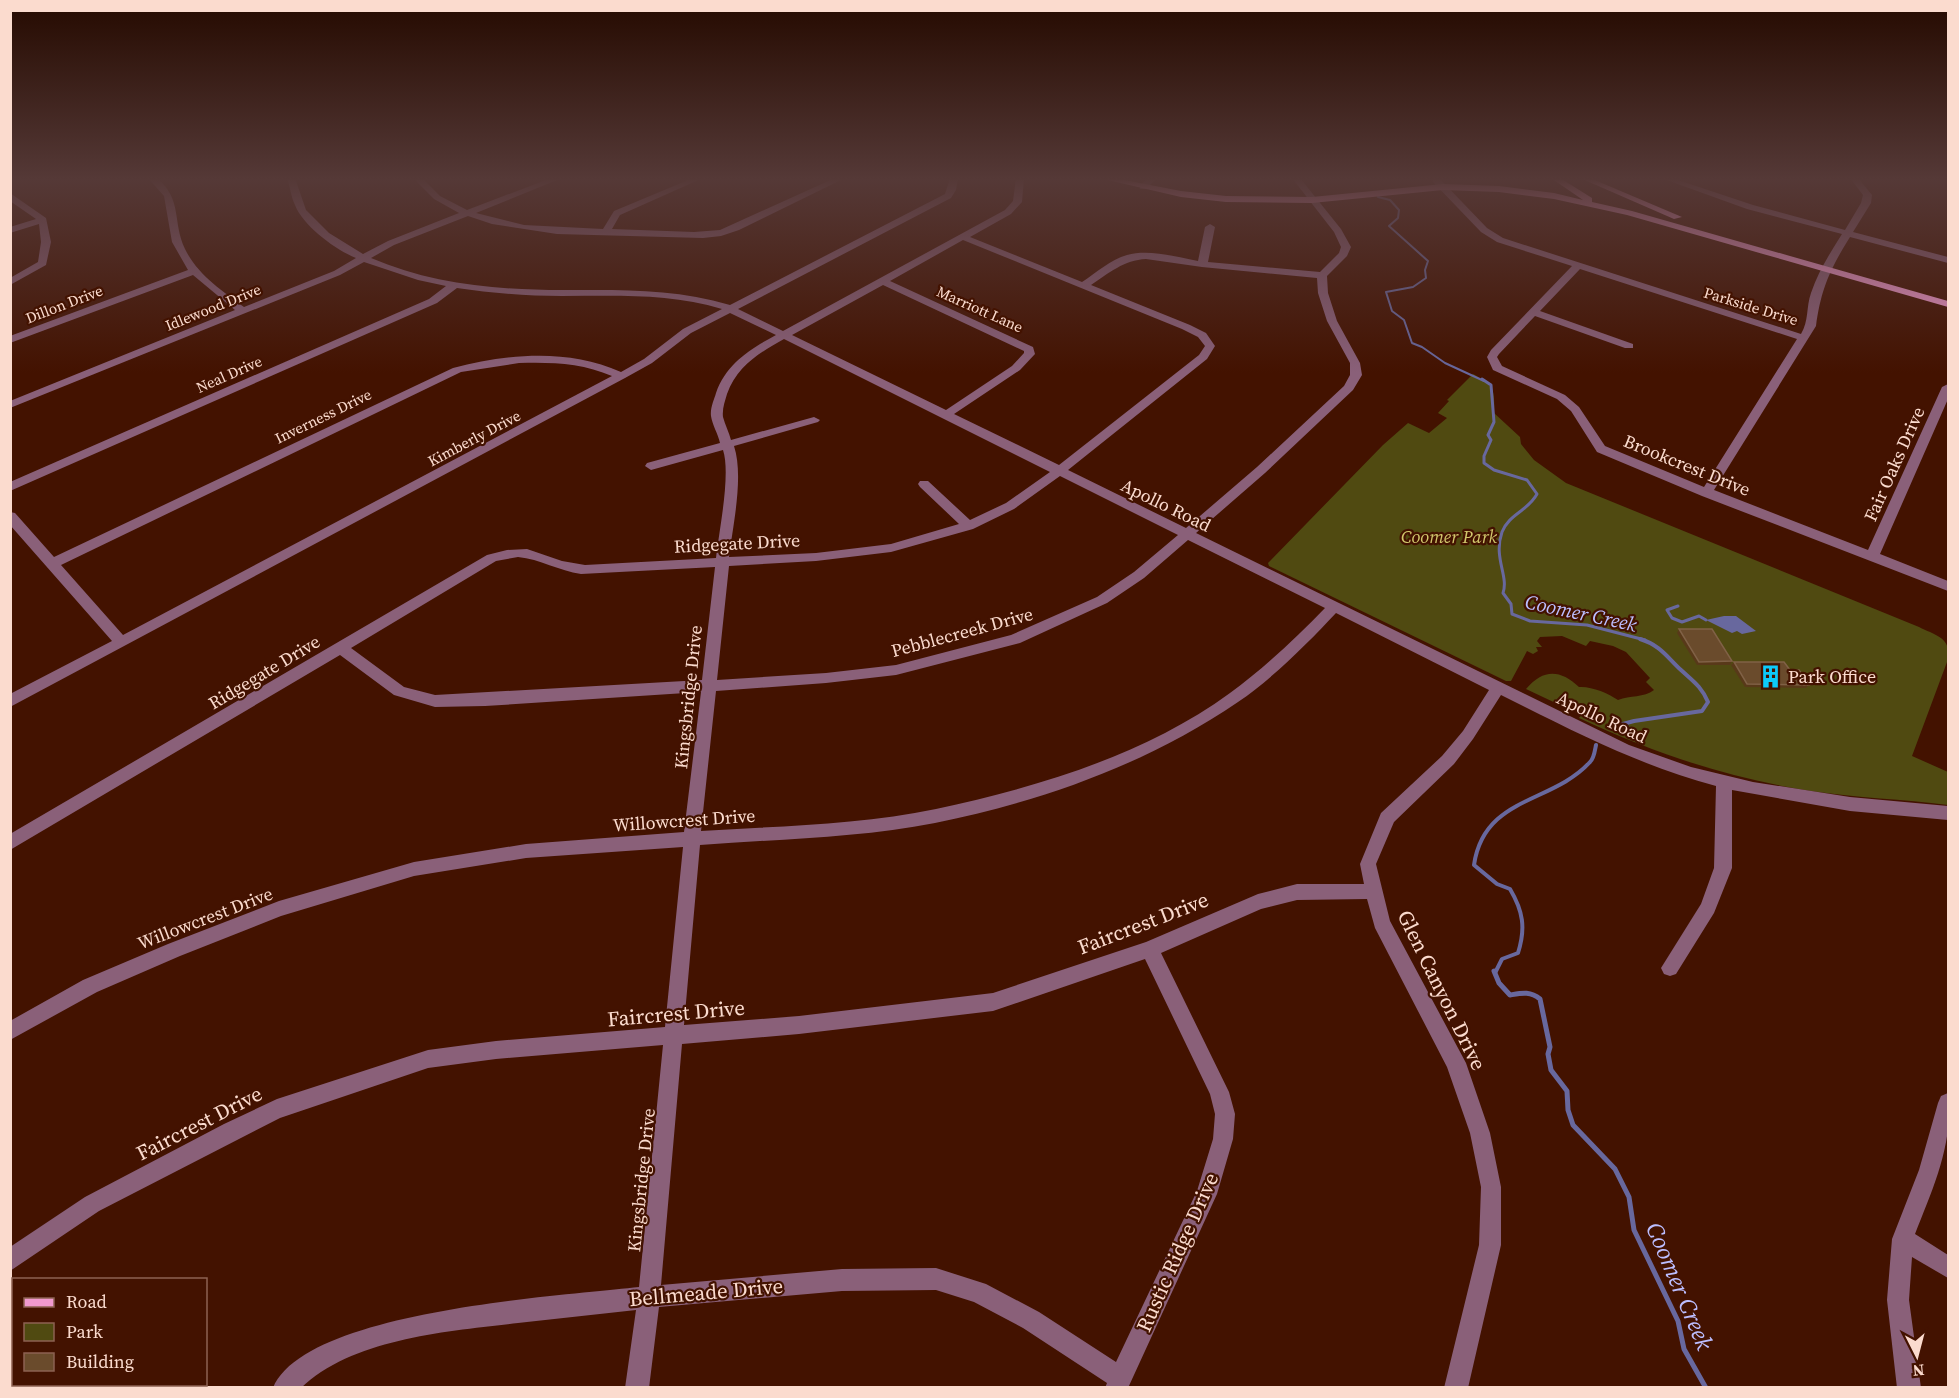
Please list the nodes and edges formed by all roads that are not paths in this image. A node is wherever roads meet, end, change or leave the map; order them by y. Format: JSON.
{"nodes":[{"id":1,"x":46,"y":243,"type":"edge"},
{"id":2,"x":177,"y":243,"type":"edge"},
{"id":3,"x":339,"y":243,"type":"edge"},
{"id":4,"x":391,"y":243,"type":"edge"},
{"id":5,"x":856,"y":243,"type":"edge"},
{"id":6,"x":952,"y":243,"type":"edge"},
{"id":7,"x":979,"y":243,"type":"edge"},
{"id":8,"x":1208,"y":243,"type":"edge"},
{"id":9,"x":1344,"y":243,"type":"edge"},
{"id":10,"x":1510,"y":243,"type":"edge"},
{"id":11,"x":1744,"y":243,"type":"edge"},
{"id":12,"x":1758,"y":243,"type":"edge"},
{"id":13,"x":1841,"y":243,"type":"edge"},
{"id":14,"x":1888,"y":243,"type":"edge"},
{"id":15,"x":362,"y":259,"type":"junction"},
{"id":16,"x":1948,"y":260,"type":"edge"},
{"id":17,"x":1202,"y":264,"type":"junction"},
{"id":18,"x":1828,"y":265,"type":"junction"},
{"id":19,"x":1578,"y":266,"type":"junction"},
{"id":20,"x":194,"y":271,"type":"junction"},
{"id":21,"x":1322,"y":275,"type":"junction"},
{"id":22,"x":883,"y":281,"type":"junction"},
{"id":23,"x":10,"y":282,"type":"edge"},
{"id":24,"x":456,"y":284,"type":"junction"},
{"id":25,"x":1084,"y":285,"type":"junction"},
{"id":26,"x":1948,"y":294,"type":"edge"},
{"id":27,"x":1948,"y":304,"type":"edge"},
{"id":28,"x":729,"y":308,"type":"junction"},
{"id":29,"x":243,"y":311,"type":"junction"},
{"id":30,"x":1534,"y":312,"type":"junction"},
{"id":31,"x":784,"y":335,"type":"junction"},
{"id":32,"x":1804,"y":338,"type":"junction"},
{"id":33,"x":10,"y":340,"type":"edge"},
{"id":34,"x":1629,"y":346,"type":"dead end"},
{"id":35,"x":621,"y":376,"type":"junction"},
{"id":36,"x":1948,"y":387,"type":"edge"},
{"id":37,"x":10,"y":405,"type":"edge"},
{"id":38,"x":946,"y":415,"type":"junction"},
{"id":39,"x":814,"y":420,"type":"dead end"},
{"id":40,"x":727,"y":444,"type":"junction"},
{"id":41,"x":651,"y":466,"type":"dead end"},
{"id":42,"x":1058,"y":472,"type":"junction"},
{"id":43,"x":924,"y":484,"type":"dead end"},
{"id":44,"x":10,"y":486,"type":"edge"},
{"id":45,"x":1706,"y":493,"type":"junction"},
{"id":46,"x":10,"y":516,"type":"edge"},
{"id":47,"x":968,"y":525,"type":"junction"},
{"id":48,"x":1186,"y":535,"type":"junction"},
{"id":49,"x":1872,"y":557,"type":"junction"},
{"id":50,"x":722,"y":562,"type":"junction"},
{"id":51,"x":51,"y":564,"type":"junction"},
{"id":52,"x":1948,"y":586,"type":"edge"},
{"id":53,"x":1334,"y":607,"type":"junction"},
{"id":54,"x":121,"y":642,"type":"junction"},
{"id":55,"x":341,"y":648,"type":"junction"},
{"id":56,"x":710,"y":685,"type":"junction"},
{"id":57,"x":1498,"y":688,"type":"junction"},
{"id":58,"x":10,"y":700,"type":"edge"},
{"id":59,"x":1724,"y":783,"type":"junction"},
{"id":60,"x":1948,"y":813,"type":"edge"},
{"id":61,"x":692,"y":838,"type":"junction"},
{"id":62,"x":10,"y":843,"type":"edge"},
{"id":63,"x":1373,"y":891,"type":"junction"},
{"id":64,"x":1150,"y":949,"type":"junction"},
{"id":65,"x":1670,"y":968,"type":"dead end"},
{"id":66,"x":10,"y":1031,"type":"edge"},
{"id":67,"x":674,"y":1036,"type":"junction"},
{"id":68,"x":1948,"y":1103,"type":"edge"},
{"id":69,"x":1903,"y":1239,"type":"junction"},
{"id":70,"x":10,"y":1260,"type":"edge"},
{"id":71,"x":1948,"y":1267,"type":"edge"},
{"id":72,"x":649,"y":1297,"type":"junction"},
{"id":73,"x":1118,"y":1383,"type":"edge"},
{"id":74,"x":284,"y":1388,"type":"edge"},
{"id":75,"x":637,"y":1388,"type":"edge"},
{"id":76,"x":1456,"y":1388,"type":"edge"},
{"id":77,"x":1909,"y":1388,"type":"edge"}],
"edges":[{"from":1,"to":23,"type":"street"},
{"from":2,"to":20,"type":"street"},
{"from":3,"to":15,"type":"street","name":"Apollo Road"},
{"from":4,"to":15,"type":"street","name":"Idlewood Drive"},
{"from":5,"to":28,"type":"street","name":"Kimberly Drive"},
{"from":6,"to":22,"type":"street","name":"Kingsbridge Drive"},
{"from":7,"to":25,"type":"street","name":"Ridgegate Drive"},
{"from":8,"to":17,"type":"street"},
{"from":9,"to":21,"type":"street"},
{"from":10,"to":19,"type":"street","name":"Parkside Drive"},
{"from":11,"to":18,"type":"main road"},
{"from":12,"to":18,"type":"main road"},
{"from":13,"to":18,"type":"street"},
{"from":14,"to":16,"type":"street"},
{"from":15,"to":24,"type":"street","name":"Apollo Road"},
{"from":15,"to":29,"type":"street","name":"Idlewood Drive"},
{"from":17,"to":21,"type":"street"},
{"from":17,"to":25,"type":"street"},
{"from":18,"to":26,"type":"main road"},
{"from":18,"to":27,"type":"main road"},
{"from":18,"to":32,"type":"street"},
{"from":19,"to":30,"type":"street","name":"Brookcrest Drive"},
{"from":19,"to":32,"type":"street","name":"Parkside Drive"},
{"from":20,"to":29,"type":"street"},
{"from":20,"to":33,"type":"street","name":"Dillon Drive"},
{"from":21,"to":48,"type":"street","name":"Pebblecreek Drive"},
{"from":22,"to":31,"type":"street","name":"Kingsbridge Drive"},
{"from":22,"to":38,"type":"street","name":"Marriott Lane"},
{"from":24,"to":28,"type":"street","name":"Apollo Road"},
{"from":24,"to":44,"type":"street","name":"Neal Drive"},
{"from":25,"to":42,"type":"street","name":"Ridgegate Drive"},
{"from":28,"to":31,"type":"street","name":"Apollo Road"},
{"from":28,"to":35,"type":"street","name":"Kimberly Drive"},
{"from":29,"to":37,"type":"street","name":"Idlewood Drive"},
{"from":30,"to":34,"type":"street"},
{"from":30,"to":45,"type":"street","name":"Brookcrest Drive"},
{"from":31,"to":38,"type":"street","name":"Apollo Road"},
{"from":31,"to":40,"type":"street","name":"Kingsbridge Drive"},
{"from":32,"to":45,"type":"street"},
{"from":35,"to":51,"type":"street","name":"Inverness Drive"},
{"from":35,"to":54,"type":"street","name":"Kimberly Drive"},
{"from":36,"to":49,"type":"street","name":"Fair Oaks Drive"},
{"from":38,"to":42,"type":"street","name":"Apollo Road"},
{"from":39,"to":40,"type":"street"},
{"from":40,"to":41,"type":"street"},
{"from":40,"to":50,"type":"street","name":"Kingsbridge Drive"},
{"from":42,"to":47,"type":"street","name":"Ridgegate Drive"},
{"from":42,"to":48,"type":"street","name":"Apollo Road"},
{"from":43,"to":47,"type":"street"},
{"from":45,"to":49,"type":"street","name":"Brookcrest Drive"},
{"from":46,"to":51,"type":"street"},
{"from":47,"to":50,"type":"street","name":"Ridgegate Drive"},
{"from":48,"to":53,"type":"street","name":"Apollo Road"},
{"from":48,"to":56,"type":"street","name":"Pebblecreek Drive"},
{"from":49,"to":52,"type":"street","name":"Brookcrest Drive"},
{"from":50,"to":55,"type":"street","name":"Ridgegate Drive"},
{"from":50,"to":56,"type":"street","name":"Kingsbridge Drive"},
{"from":51,"to":54,"type":"street"},
{"from":53,"to":57,"type":"street","name":"Apollo Road"},
{"from":53,"to":61,"type":"street","name":"Willowcrest Drive"},
{"from":54,"to":58,"type":"street","name":"Kimberly Drive"},
{"from":55,"to":56,"type":"street","name":"Pebblecreek Drive"},
{"from":55,"to":62,"type":"street","name":"Ridgegate Drive"},
{"from":56,"to":61,"type":"street","name":"Kingsbridge Drive"},
{"from":57,"to":59,"type":"street","name":"Apollo Road"},
{"from":57,"to":63,"type":"street","name":"Glen Canyon Drive"},
{"from":59,"to":60,"type":"street","name":"Apollo Road"},
{"from":59,"to":65,"type":"street"},
{"from":61,"to":66,"type":"street","name":"Willowcrest Drive"},
{"from":61,"to":67,"type":"street","name":"Kingsbridge Drive"},
{"from":63,"to":64,"type":"street","name":"Faircrest Drive"},
{"from":63,"to":76,"type":"street","name":"Glen Canyon Drive"},
{"from":64,"to":67,"type":"street","name":"Faircrest Drive"},
{"from":64,"to":73,"type":"street","name":"Rustic Ridge Drive"},
{"from":67,"to":70,"type":"street","name":"Faircrest Drive"},
{"from":67,"to":72,"type":"street","name":"Kingsbridge Drive"},
{"from":68,"to":69,"type":"street"},
{"from":69,"to":71,"type":"street"},
{"from":69,"to":77,"type":"street"},
{"from":72,"to":73,"type":"street","name":"Bellmeade Drive"},
{"from":72,"to":74,"type":"street","name":"Bellmeade Drive"},
{"from":72,"to":75,"type":"street","name":"Kingsbridge Drive"}]}
